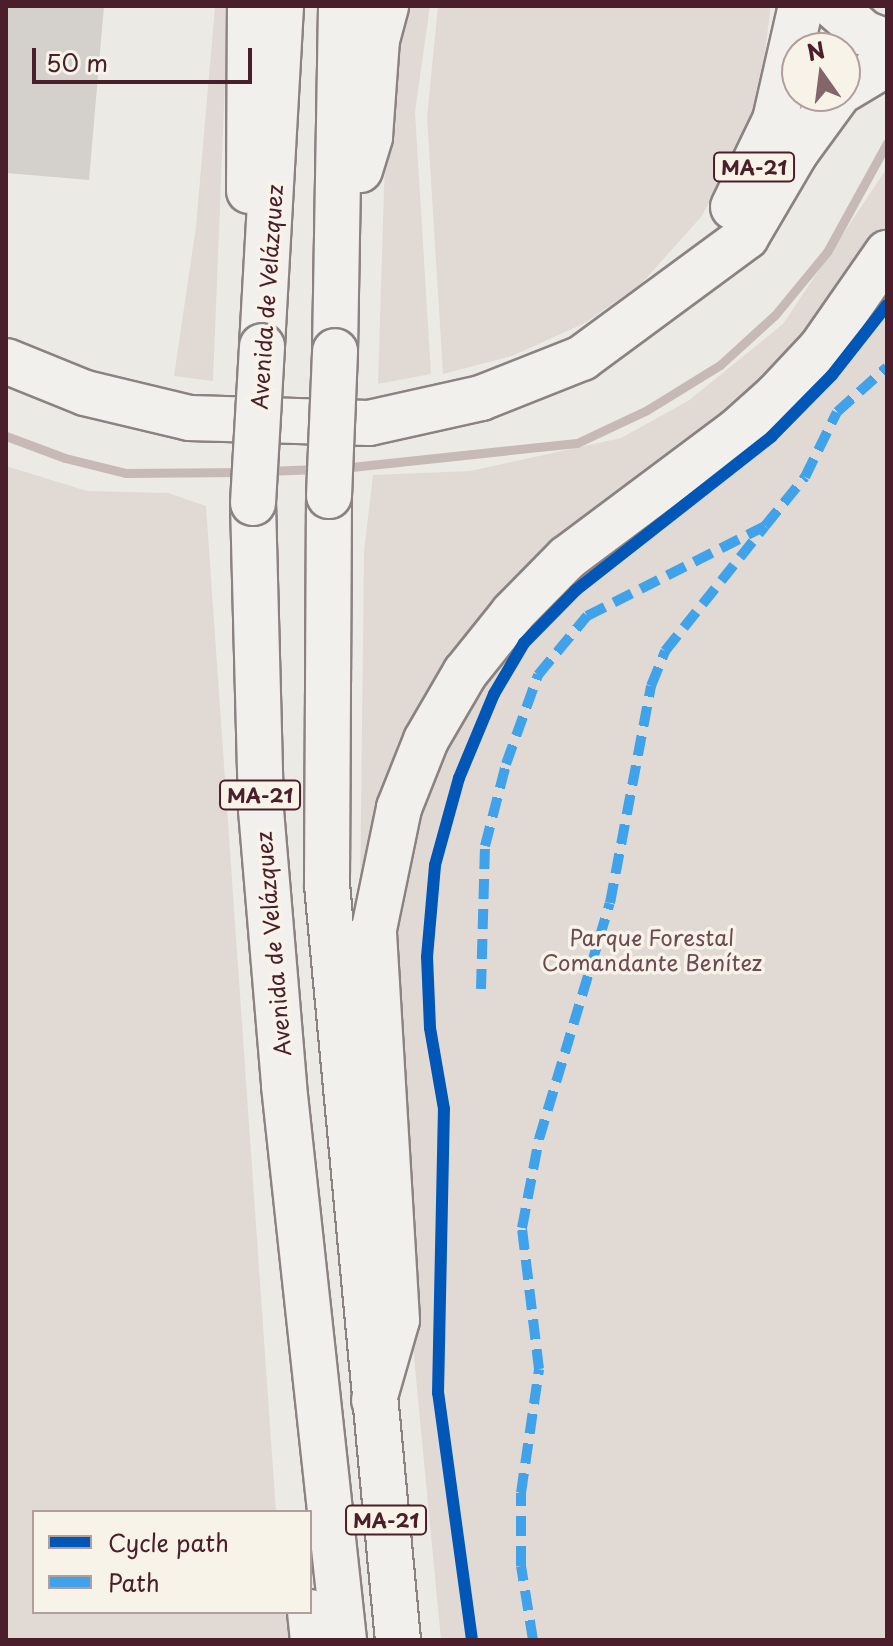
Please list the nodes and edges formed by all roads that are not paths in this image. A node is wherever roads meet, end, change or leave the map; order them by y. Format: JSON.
{"nodes":[{"id":1,"x":250,"y":6,"type":"edge"},
{"id":2,"x":281,"y":6,"type":"edge"},
{"id":3,"x":341,"y":6,"type":"edge"},
{"id":4,"x":386,"y":6,"type":"edge"},
{"id":5,"x":801,"y":6,"type":"edge"},
{"id":6,"x":833,"y":6,"type":"edge"},
{"id":7,"x":887,"y":42,"type":"edge"},
{"id":8,"x":887,"y":64,"type":"edge"},
{"id":9,"x":861,"y":79,"type":"edge"},
{"id":10,"x":825,"y":112,"type":"edge"},
{"id":11,"x":340,"y":233,"type":"junction"},
{"id":12,"x":887,"y":253,"type":"edge"},
{"id":13,"x":659,"y":306,"type":"junction"},
{"id":14,"x":263,"y":333,"type":"junction"},
{"id":15,"x":6,"y":361,"type":"edge"},
{"id":16,"x":374,"y":1400,"type":"junction"},
{"id":17,"x":327,"y":1475,"type":"junction"},
{"id":18,"x":312,"y":1544,"type":"edge"},
{"id":19,"x":310,"y":1614,"type":"edge"},
{"id":20,"x":313,"y":1640,"type":"edge"},
{"id":21,"x":344,"y":1640,"type":"edge"},
{"id":22,"x":398,"y":1640,"type":"edge"}],
"edges":[{"from":1,"to":14,"type":"main road"},
{"from":2,"to":14,"type":"main road","name":"Avenida de Velázquez","number":"MA-21"},
{"from":3,"to":11,"type":"main road","number":"MA-21"},
{"from":4,"to":11,"type":"main road"},
{"from":5,"to":13,"type":"main road","number":"MA-21"},
{"from":6,"to":7,"type":"main road"},
{"from":8,"to":9,"type":"main road"},
{"from":10,"to":13,"type":"main road","number":"MA-21"},
{"from":11,"to":16,"type":"main road","number":"MA-21","bridge":true},
{"from":12,"to":16,"type":"main road"},
{"from":13,"to":15,"type":"main road","number":"MA-21"},
{"from":14,"to":17,"type":"main road","name":"Avenida de Velázquez","number":"MA-21","bridge":true},
{"from":16,"to":22,"type":"main road","number":"MA-21"},
{"from":17,"to":18,"type":"main road"},
{"from":17,"to":21,"type":"main road","name":"Avenida de Velázquez","number":"MA-21"},
{"from":19,"to":20,"type":"main road"}]}
